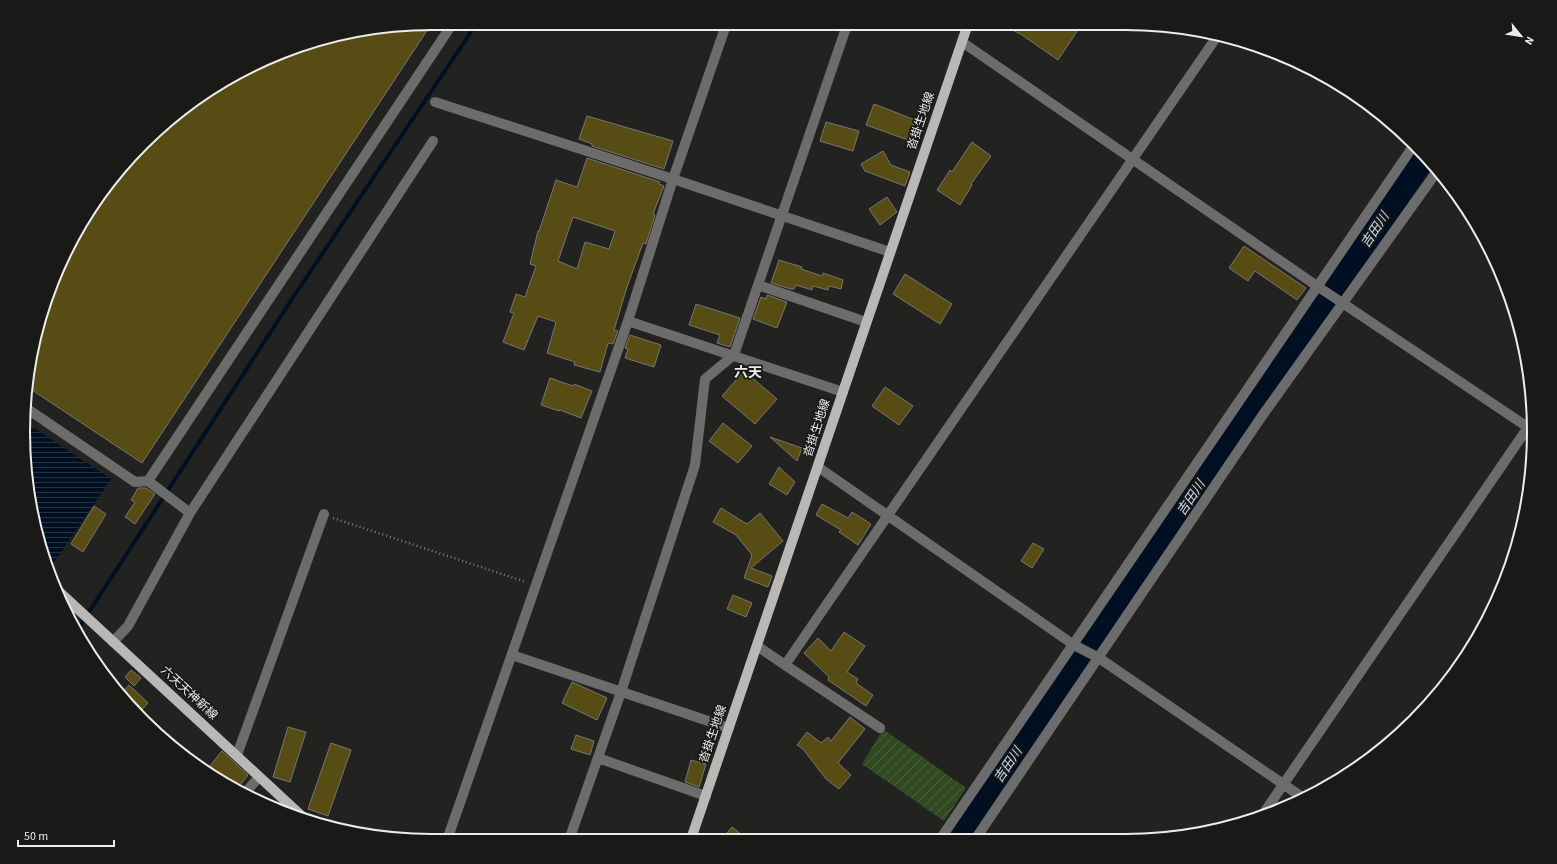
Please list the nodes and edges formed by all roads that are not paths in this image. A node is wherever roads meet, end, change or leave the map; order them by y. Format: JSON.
{"nodes":[{"id":1,"x":448,"y":30,"type":"edge"},
{"id":2,"x":724,"y":30,"type":"edge"},
{"id":3,"x":845,"y":30,"type":"edge"},
{"id":4,"x":966,"y":30,"type":"edge"},
{"id":5,"x":1214,"y":41,"type":"edge"},
{"id":6,"x":962,"y":42,"type":"junction"},
{"id":7,"x":435,"y":102,"type":"dead end"},
{"id":8,"x":433,"y":141,"type":"dead end"},
{"id":9,"x":1411,"y":150,"type":"edge"},
{"id":10,"x":1132,"y":160,"type":"junction"},
{"id":11,"x":1434,"y":175,"type":"edge"},
{"id":12,"x":673,"y":179,"type":"junction"},
{"id":13,"x":782,"y":216,"type":"junction"},
{"id":14,"x":890,"y":252,"type":"junction"},
{"id":15,"x":758,"y":286,"type":"junction"},
{"id":16,"x":1317,"y":286,"type":"junction"},
{"id":17,"x":1342,"y":302,"type":"junction"},
{"id":18,"x":628,"y":321,"type":"junction"},
{"id":19,"x":866,"y":322,"type":"junction"},
{"id":20,"x":734,"y":355,"type":"junction"},
{"id":21,"x":843,"y":392,"type":"junction"},
{"id":22,"x":31,"y":411,"type":"edge"},
{"id":23,"x":1527,"y":422,"type":"edge"},
{"id":24,"x":1527,"y":431,"type":"edge"},
{"id":25,"x":818,"y":467,"type":"junction"},
{"id":26,"x":148,"y":481,"type":"junction"},
{"id":27,"x":190,"y":513,"type":"junction"},
{"id":28,"x":324,"y":514,"type":"road end"},
{"id":29,"x":888,"y":517,"type":"junction"},
{"id":30,"x":66,"y":598,"type":"edge"},
{"id":31,"x":113,"y":642,"type":"junction"},
{"id":32,"x":1075,"y":645,"type":"junction"},
{"id":33,"x":757,"y":646,"type":"junction"},
{"id":34,"x":512,"y":655,"type":"junction"},
{"id":35,"x":1099,"y":657,"type":"junction"},
{"id":36,"x":786,"y":664,"type":"junction"},
{"id":37,"x":621,"y":692,"type":"junction"},
{"id":38,"x":729,"y":728,"type":"junction"},
{"id":39,"x":880,"y":728,"type":"dead end"},
{"id":40,"x":237,"y":755,"type":"junction"},
{"id":41,"x":598,"y":758,"type":"junction"},
{"id":42,"x":259,"y":777,"type":"junction"},
{"id":43,"x":1283,"y":784,"type":"junction"},
{"id":44,"x":248,"y":790,"type":"edge"},
{"id":45,"x":1299,"y":795,"type":"edge"},
{"id":46,"x":706,"y":796,"type":"junction"},
{"id":47,"x":1267,"y":808,"type":"edge"},
{"id":48,"x":295,"y":810,"type":"edge"},
{"id":49,"x":449,"y":834,"type":"edge"},
{"id":50,"x":571,"y":834,"type":"edge"},
{"id":51,"x":693,"y":834,"type":"edge"},
{"id":52,"x":944,"y":834,"type":"edge"},
{"id":53,"x":979,"y":834,"type":"edge"}],
"edges":[{"from":1,"to":26,"type":"street"},
{"from":2,"to":12,"type":"street"},
{"from":3,"to":13,"type":"street"},
{"from":4,"to":6,"type":"main road","name":"沓掛生地線"},
{"from":5,"to":10,"type":"street"},
{"from":6,"to":10,"type":"street"},
{"from":6,"to":14,"type":"main road","name":"沓掛生地線"},
{"from":7,"to":12,"type":"street"},
{"from":8,"to":27,"type":"street"},
{"from":9,"to":16,"type":"street"},
{"from":10,"to":16,"type":"street"},
{"from":10,"to":29,"type":"street"},
{"from":11,"to":17,"type":"street"},
{"from":12,"to":13,"type":"street"},
{"from":12,"to":18,"type":"street"},
{"from":13,"to":14,"type":"street"},
{"from":13,"to":15,"type":"street"},
{"from":14,"to":19,"type":"main road","name":"沓掛生地線"},
{"from":15,"to":19,"type":"street"},
{"from":15,"to":20,"type":"street"},
{"from":16,"to":17,"type":"street"},
{"from":16,"to":32,"type":"street"},
{"from":17,"to":23,"type":"street"},
{"from":17,"to":35,"type":"street"},
{"from":18,"to":20,"type":"street"},
{"from":18,"to":34,"type":"street"},
{"from":19,"to":21,"type":"main road","name":"沓掛生地線"},
{"from":20,"to":21,"type":"street"},
{"from":20,"to":37,"type":"street"},
{"from":21,"to":25,"type":"main road","name":"沓掛生地線"},
{"from":22,"to":26,"type":"street"},
{"from":24,"to":43,"type":"street"},
{"from":25,"to":29,"type":"street"},
{"from":25,"to":33,"type":"main road","name":"沓掛生地線"},
{"from":26,"to":27,"type":"street"},
{"from":27,"to":31,"type":"street"},
{"from":28,"to":40,"type":"street"},
{"from":29,"to":32,"type":"street"},
{"from":29,"to":36,"type":"street"},
{"from":30,"to":31,"type":"main road","name":"六天天神新線"},
{"from":31,"to":40,"type":"main road","name":"六天天神新線"},
{"from":32,"to":35,"type":"street"},
{"from":32,"to":52,"type":"street"},
{"from":33,"to":36,"type":"street"},
{"from":33,"to":38,"type":"main road","name":"沓掛生地線"},
{"from":34,"to":37,"type":"street"},
{"from":34,"to":49,"type":"street"},
{"from":35,"to":43,"type":"street"},
{"from":35,"to":53,"type":"street"},
{"from":36,"to":39,"type":"street"},
{"from":37,"to":38,"type":"street"},
{"from":37,"to":41,"type":"street"},
{"from":38,"to":46,"type":"main road","name":"沓掛生地線"},
{"from":40,"to":42,"type":"main road","name":"六天天神新線"},
{"from":41,"to":46,"type":"street"},
{"from":41,"to":50,"type":"street"},
{"from":42,"to":44,"type":"street"},
{"from":42,"to":48,"type":"main road","name":"六天天神新線"},
{"from":43,"to":45,"type":"street"},
{"from":43,"to":47,"type":"street"},
{"from":46,"to":51,"type":"main road","name":"沓掛生地線"}]}
